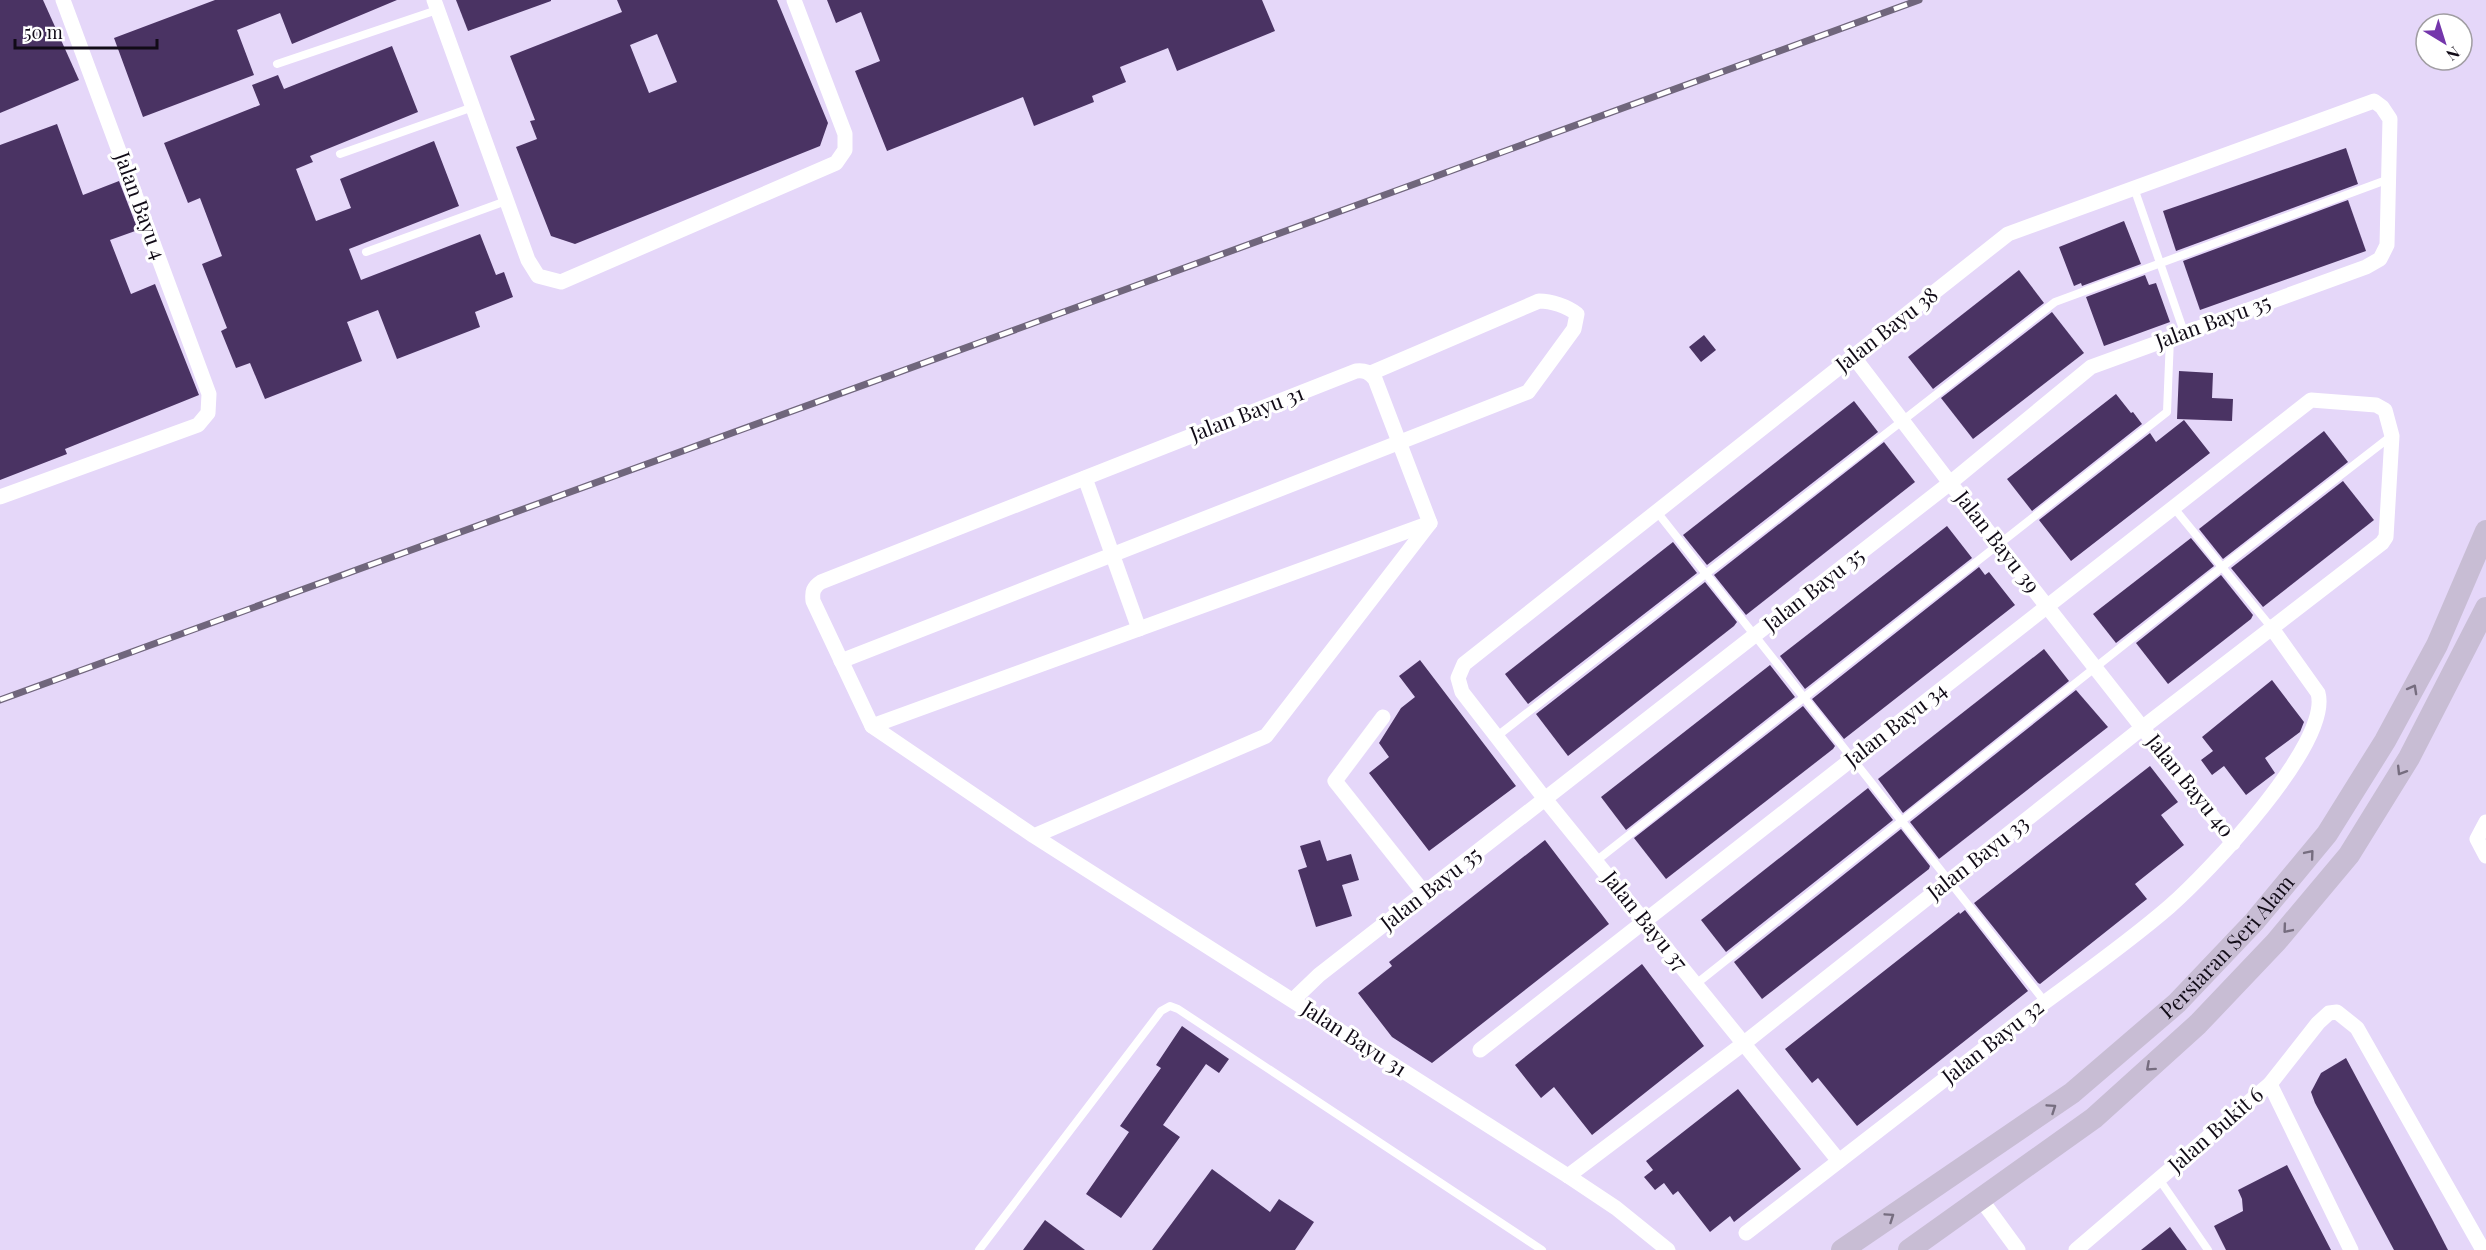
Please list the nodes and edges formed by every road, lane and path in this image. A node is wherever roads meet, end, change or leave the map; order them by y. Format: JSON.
{"nodes":[{"id":1,"x":63,"y":0,"type":"edge"},
{"id":2,"x":794,"y":0,"type":"edge"},
{"id":3,"x":436,"y":5,"type":"edge"},
{"id":4,"x":277,"y":64,"type":"dead end"},
{"id":5,"x":473,"y":107,"type":"junction"},
{"id":6,"x":340,"y":154,"type":"dead end"},
{"id":7,"x":2389,"y":179,"type":"junction"},
{"id":8,"x":2134,"y":188,"type":"junction"},
{"id":9,"x":506,"y":201,"type":"junction"},
{"id":10,"x":366,"y":252,"type":"dead end"},
{"id":11,"x":2159,"y":264,"type":"junction"},
{"id":12,"x":2184,"y":332,"type":"junction"},
{"id":13,"x":2170,"y":338,"type":"junction"},
{"id":14,"x":1853,"y":356,"type":"junction"},
{"id":15,"x":1371,"y":373,"type":"junction"},
{"id":16,"x":1902,"y":420,"type":"junction"},
{"id":17,"x":2392,"y":436,"type":"junction"},
{"id":18,"x":1399,"y":442,"type":"junction"},
{"id":19,"x":1085,"y":478,"type":"junction"},
{"id":20,"x":1950,"y":483,"type":"junction"},
{"id":21,"x":0,"y":497,"type":"edge"},
{"id":22,"x":2174,"y":508,"type":"junction"},
{"id":23,"x":1657,"y":512,"type":"junction"},
{"id":24,"x":1430,"y":523,"type":"junction"},
{"id":25,"x":2486,"y":531,"type":"edge"},
{"id":26,"x":1998,"y":544,"type":"junction"},
{"id":27,"x":1111,"y":556,"type":"junction"},
{"id":28,"x":2222,"y":567,"type":"junction"},
{"id":29,"x":1705,"y":572,"type":"junction"},
{"id":30,"x":2048,"y":606,"type":"junction"},
{"id":31,"x":2486,"y":608,"type":"edge"},
{"id":32,"x":2271,"y":627,"type":"junction"},
{"id":33,"x":1138,"y":629,"type":"junction"},
{"id":34,"x":1755,"y":636,"type":"junction"},
{"id":35,"x":841,"y":662,"type":"junction"},
{"id":36,"x":2096,"y":667,"type":"junction"},
{"id":37,"x":1458,"y":678,"type":"joint"},
{"id":38,"x":1804,"y":697,"type":"junction"},
{"id":39,"x":1383,"y":717,"type":"dead end"},
{"id":40,"x":872,"y":726,"type":"junction"},
{"id":41,"x":2142,"y":728,"type":"junction"},
{"id":42,"x":1496,"y":737,"type":"junction"},
{"id":43,"x":1852,"y":759,"type":"junction"},
{"id":44,"x":1545,"y":800,"type":"junction"},
{"id":45,"x":1901,"y":820,"type":"junction"},
{"id":46,"x":2486,"y":822,"type":"edge"},
{"id":47,"x":1034,"y":836,"type":"junction"},
{"id":48,"x":2233,"y":843,"type":"junction"},
{"id":49,"x":2486,"y":856,"type":"edge"},
{"id":50,"x":1596,"y":861,"type":"junction"},
{"id":51,"x":1949,"y":881,"type":"junction"},
{"id":52,"x":1425,"y":894,"type":"junction"},
{"id":53,"x":1645,"y":920,"type":"junction"},
{"id":54,"x":1696,"y":984,"type":"junction"},
{"id":55,"x":1293,"y":1000,"type":"junction"},
{"id":56,"x":2045,"y":1002,"type":"junction"},
{"id":57,"x":1743,"y":1044,"type":"junction"},
{"id":58,"x":1480,"y":1050,"type":"dead end"},
{"id":59,"x":2270,"y":1084,"type":"junction"},
{"id":60,"x":1839,"y":1161,"type":"junction"},
{"id":61,"x":1568,"y":1176,"type":"junction"},
{"id":62,"x":2159,"y":1179,"type":"junction"},
{"id":63,"x":1980,"y":1198,"type":"junction"},
{"id":64,"x":1746,"y":1233,"type":"dead end"},
{"id":65,"x":979,"y":1250,"type":"edge"},
{"id":66,"x":1542,"y":1250,"type":"edge"},
{"id":67,"x":1668,"y":1250,"type":"edge"},
{"id":68,"x":1842,"y":1250,"type":"edge"},
{"id":69,"x":1909,"y":1250,"type":"edge"},
{"id":70,"x":2018,"y":1250,"type":"edge"},
{"id":71,"x":2076,"y":1250,"type":"edge"},
{"id":72,"x":2208,"y":1250,"type":"edge"},
{"id":73,"x":2351,"y":1250,"type":"edge"},
{"id":74,"x":2483,"y":1250,"type":"edge"}],
"edges":[{"from":1,"to":21,"type":"street","name":"Jalan Bayu 4"},
{"from":2,"to":9,"type":"street"},
{"from":3,"to":4,"type":"lane"},
{"from":3,"to":5,"type":"street"},
{"from":5,"to":6,"type":"lane"},
{"from":5,"to":9,"type":"street"},
{"from":7,"to":8,"type":"street","name":"Jalan Bayu 38"},
{"from":7,"to":11,"type":"lane"},
{"from":7,"to":12,"type":"street","name":"Jalan Bayu 35"},
{"from":8,"to":11,"type":"lane"},
{"from":8,"to":14,"type":"street","name":"Jalan Bayu 38"},
{"from":9,"to":10,"type":"lane"},
{"from":11,"to":12,"type":"lane"},
{"from":11,"to":16,"type":"lane"},
{"from":12,"to":13,"type":"street","name":"Jalan Bayu 35"},
{"from":13,"to":20,"type":"street","name":"Jalan Bayu 35"},
{"from":13,"to":26,"type":"lane"},
{"from":14,"to":16,"type":"street","name":"Jalan Bayu 39"},
{"from":14,"to":23,"type":"street","name":"Jalan Bayu 38"},
{"from":15,"to":18,"type":"street"},
{"from":15,"to":18,"type":"street","name":"Jalan Bayu 31"},
{"from":15,"to":19,"type":"street","name":"Jalan Bayu 31"},
{"from":16,"to":20,"type":"street","name":"Jalan Bayu 39"},
{"from":16,"to":29,"type":"lane"},
{"from":17,"to":22,"type":"street","name":"Jalan Bayu 34"},
{"from":17,"to":28,"type":"lane"},
{"from":17,"to":32,"type":"street","name":"Jalan Bayu 33"},
{"from":18,"to":24,"type":"street"},
{"from":18,"to":27,"type":"street"},
{"from":19,"to":27,"type":"street"},
{"from":19,"to":35,"type":"street","name":"Jalan Bayu 31"},
{"from":20,"to":26,"type":"street","name":"Jalan Bayu 39"},
{"from":20,"to":34,"type":"street","name":"Jalan Bayu 35"},
{"from":22,"to":28,"type":"lane"},
{"from":22,"to":30,"type":"street","name":"Jalan Bayu 34"},
{"from":23,"to":29,"type":"lane"},
{"from":23,"to":37,"type":"street","name":"Jalan Bayu 38"},
{"from":24,"to":33,"type":"street"},
{"from":24,"to":47,"type":"street"},
{"from":68,"to":25,"type":"main road","name":"Persiaran Seri Alam","one_way":true},
{"from":26,"to":30,"type":"street","name":"Jalan Bayu 39"},
{"from":26,"to":38,"type":"lane"},
{"from":27,"to":33,"type":"street"},
{"from":27,"to":35,"type":"street"},
{"from":28,"to":32,"type":"lane"},
{"from":28,"to":36,"type":"lane"},
{"from":29,"to":34,"type":"lane"},
{"from":29,"to":42,"type":"lane"},
{"from":30,"to":36,"type":"street","name":"Jalan Bayu 39"},
{"from":30,"to":43,"type":"street","name":"Jalan Bayu 34"},
{"from":31,"to":63,"type":"main road","name":"Persiaran Seri Alam","one_way":true},
{"from":32,"to":41,"type":"street","name":"Jalan Bayu 33"},
{"from":32,"to":48,"type":"street","name":"Jalan Bayu 40"},
{"from":33,"to":40,"type":"street"},
{"from":34,"to":38,"type":"lane"},
{"from":34,"to":44,"type":"street","name":"Jalan Bayu 35"},
{"from":35,"to":40,"type":"street","name":"Jalan Bayu 31"},
{"from":36,"to":41,"type":"street","name":"Jalan Bayu 39"},
{"from":36,"to":45,"type":"lane"},
{"from":37,"to":42,"type":"street","name":"Jalan Bayu 37"},
{"from":38,"to":43,"type":"lane"},
{"from":38,"to":50,"type":"lane"},
{"from":39,"to":52,"type":"street"},
{"from":40,"to":47,"type":"street","name":"Jalan Bayu 31"},
{"from":41,"to":48,"type":"street","name":"Jalan Bayu 40"},
{"from":41,"to":51,"type":"street","name":"Jalan Bayu 33"},
{"from":42,"to":44,"type":"street","name":"Jalan Bayu 37"},
{"from":43,"to":45,"type":"lane"},
{"from":43,"to":53,"type":"street","name":"Jalan Bayu 34"},
{"from":44,"to":50,"type":"street","name":"Jalan Bayu 37"},
{"from":44,"to":52,"type":"street","name":"Jalan Bayu 35"},
{"from":45,"to":51,"type":"lane"},
{"from":45,"to":54,"type":"lane"},
{"from":46,"to":49,"type":"street"},
{"from":47,"to":55,"type":"street","name":"Jalan Bayu 31"},
{"from":48,"to":56,"type":"street","name":"Jalan Bayu 32"},
{"from":50,"to":53,"type":"street","name":"Jalan Bayu 37"},
{"from":51,"to":56,"type":"lane"},
{"from":51,"to":57,"type":"street","name":"Jalan Bayu 33"},
{"from":52,"to":55,"type":"street","name":"Jalan Bayu 35"},
{"from":53,"to":54,"type":"street","name":"Jalan Bayu 37"},
{"from":53,"to":58,"type":"street","name":"Jalan Bayu 34"},
{"from":54,"to":57,"type":"street","name":"Jalan Bayu 37"},
{"from":55,"to":61,"type":"street","name":"Jalan Bayu 31"},
{"from":56,"to":60,"type":"street","name":"Jalan Bayu 32"},
{"from":57,"to":60,"type":"street","name":"Jalan Bayu 37"},
{"from":57,"to":61,"type":"street","name":"Jalan Bayu 33"},
{"from":59,"to":62,"type":"street","name":"Jalan Bukit 6"},
{"from":59,"to":73,"type":"street","name":"Jalan Bukit 6"},
{"from":59,"to":74,"type":"street"},
{"from":60,"to":64,"type":"street","name":"Jalan Bayu 32"},
{"from":61,"to":67,"type":"street","name":"Jalan Bayu 31"},
{"from":62,"to":71,"type":"street","name":"Jalan Bukit 6"},
{"from":62,"to":72,"type":"lane"},
{"from":63,"to":69,"type":"main road","name":"Persiaran Seri Alam"},
{"from":63,"to":70,"type":"street"},
{"from":65,"to":66,"type":"lane"}]}
